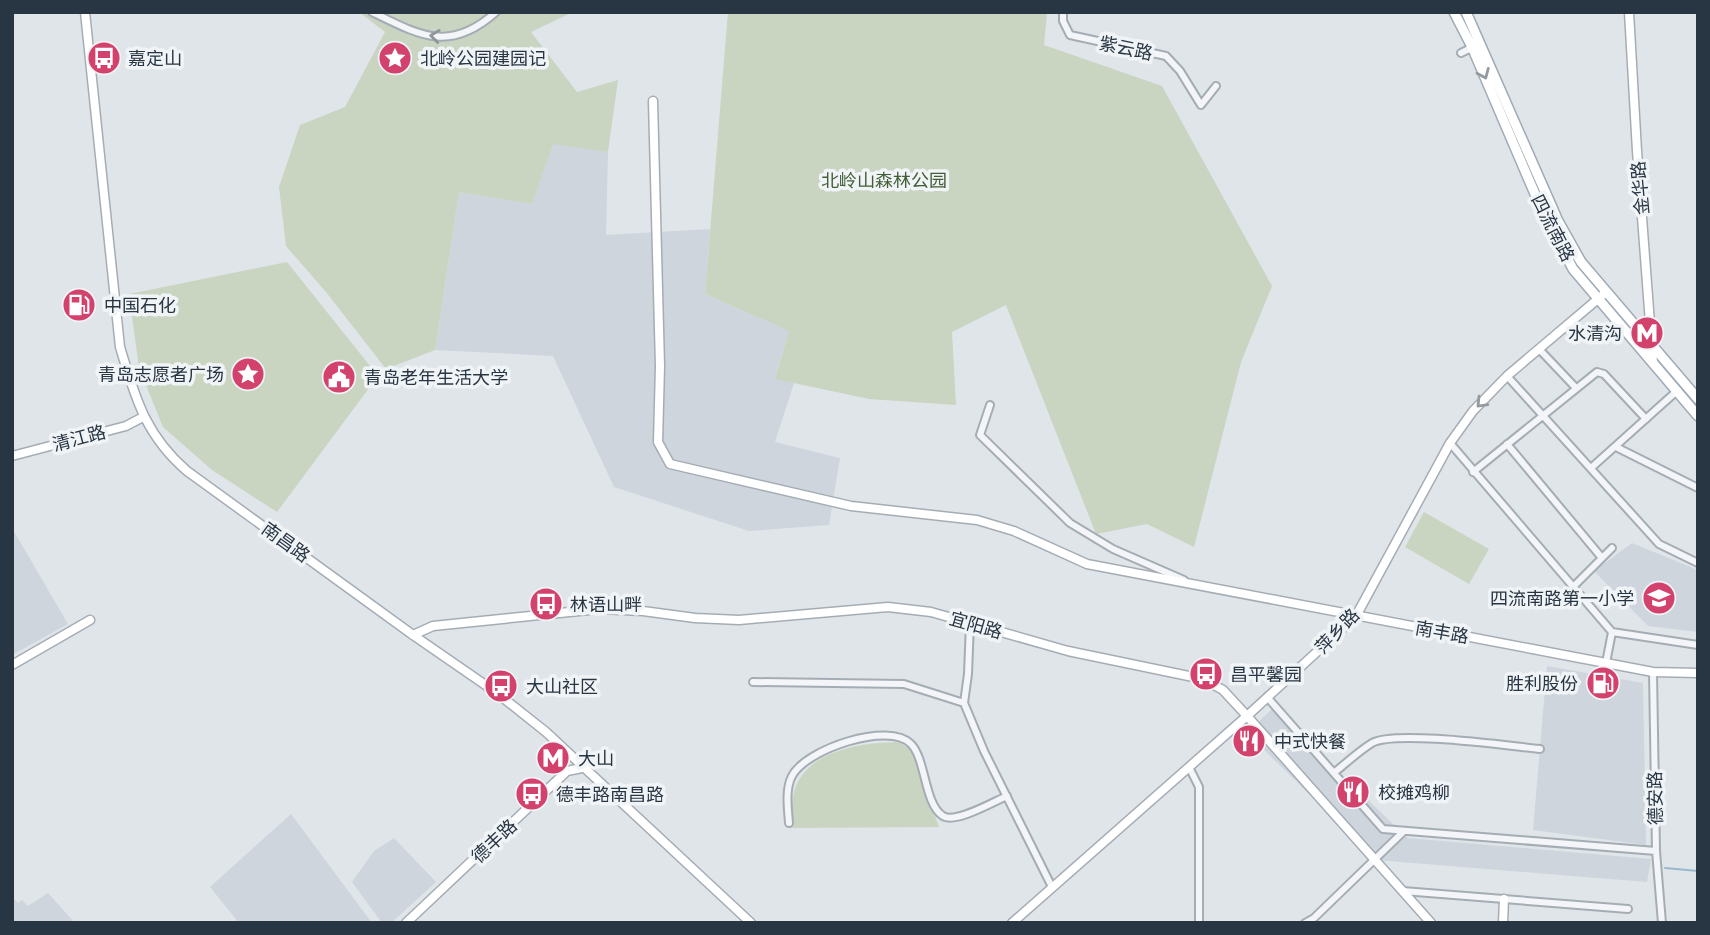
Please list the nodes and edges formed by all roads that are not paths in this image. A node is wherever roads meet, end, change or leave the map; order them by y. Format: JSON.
{"nodes":[{"id":1,"x":85,"y":12,"type":"edge"},
{"id":2,"x":372,"y":12,"type":"edge"},
{"id":3,"x":496,"y":12,"type":"edge"},
{"id":4,"x":1063,"y":12,"type":"edge"},
{"id":5,"x":1454,"y":12,"type":"edge"},
{"id":6,"x":1466,"y":12,"type":"edge"},
{"id":7,"x":1629,"y":12,"type":"edge"},
{"id":8,"x":1477,"y":45,"type":"junction"},
{"id":9,"x":1461,"y":54,"type":"dead end"},
{"id":10,"x":1216,"y":86,"type":"dead end"},
{"id":11,"x":653,"y":102,"type":"dead end"},
{"id":12,"x":1602,"y":296,"type":"junction"},
{"id":13,"x":1652,"y":346,"type":"junction"},
{"id":14,"x":1539,"y":349,"type":"junction"},
{"id":15,"x":1653,"y":363,"type":"junction"},
{"id":16,"x":1507,"y":376,"type":"junction"},
{"id":17,"x":1576,"y":388,"type":"junction"},
{"id":18,"x":1681,"y":388,"type":"junction"},
{"id":19,"x":1696,"y":394,"type":"edge"},
{"id":20,"x":990,"y":405,"type":"dead end"},
{"id":21,"x":143,"y":416,"type":"junction"},
{"id":22,"x":1542,"y":416,"type":"junction"},
{"id":23,"x":1698,"y":416,"type":"edge"},
{"id":24,"x":1646,"y":419,"type":"junction"},
{"id":25,"x":1451,"y":443,"type":"junction"},
{"id":26,"x":1507,"y":444,"type":"junction"},
{"id":27,"x":1616,"y":447,"type":"junction"},
{"id":28,"x":12,"y":456,"type":"edge"},
{"id":29,"x":1591,"y":468,"type":"junction"},
{"id":30,"x":1474,"y":472,"type":"junction"},
{"id":31,"x":1698,"y":488,"type":"edge"},
{"id":32,"x":1612,"y":548,"type":"dead end"},
{"id":33,"x":1602,"y":558,"type":"junction"},
{"id":34,"x":1698,"y":563,"type":"edge"},
{"id":35,"x":1188,"y":582,"type":"junction"},
{"id":36,"x":1573,"y":587,"type":"junction"},
{"id":37,"x":1356,"y":616,"type":"junction"},
{"id":38,"x":90,"y":620,"type":"dead end"},
{"id":39,"x":970,"y":623,"type":"junction"},
{"id":40,"x":1612,"y":632,"type":"junction"},
{"id":41,"x":413,"y":635,"type":"junction"},
{"id":42,"x":1698,"y":645,"type":"edge"},
{"id":43,"x":1606,"y":663,"type":"junction"},
{"id":44,"x":12,"y":665,"type":"edge"},
{"id":45,"x":1653,"y":673,"type":"junction"},
{"id":46,"x":1698,"y":673,"type":"edge"},
{"id":47,"x":752,"y":682,"type":"dead end"},
{"id":48,"x":1267,"y":697,"type":"junction"},
{"id":49,"x":964,"y":703,"type":"junction"},
{"id":50,"x":1247,"y":716,"type":"junction"},
{"id":51,"x":1540,"y":749,"type":"dead end"},
{"id":52,"x":587,"y":767,"type":"junction"},
{"id":53,"x":1189,"y":768,"type":"junction"},
{"id":54,"x":1334,"y":773,"type":"junction"},
{"id":55,"x":1007,"y":796,"type":"junction"},
{"id":56,"x":789,"y":823,"type":"dead end"},
{"id":57,"x":1404,"y":831,"type":"junction"},
{"id":58,"x":1656,"y":851,"type":"junction"},
{"id":59,"x":1376,"y":860,"type":"junction"},
{"id":60,"x":1052,"y":887,"type":"junction"},
{"id":61,"x":1403,"y":891,"type":"junction"},
{"id":62,"x":1504,"y":899,"type":"junction"},
{"id":63,"x":1628,"y":909,"type":"dead end"},
{"id":64,"x":1314,"y":920,"type":"edge"},
{"id":65,"x":406,"y":923,"type":"edge"},
{"id":66,"x":751,"y":923,"type":"edge"},
{"id":67,"x":1012,"y":923,"type":"edge"},
{"id":68,"x":1199,"y":923,"type":"edge"},
{"id":69,"x":1305,"y":923,"type":"edge"},
{"id":70,"x":1431,"y":923,"type":"edge"},
{"id":71,"x":1503,"y":923,"type":"edge"},
{"id":72,"x":1662,"y":923,"type":"edge"}],
"edges":[{"from":1,"to":21,"type":"main road","name":"南昌路"},
{"from":3,"to":2,"type":"street","one_way":true},
{"from":4,"to":10,"type":"street","name":"紫云路"},
{"from":5,"to":8,"type":"main road","name":"四流南路"},
{"from":6,"to":8,"type":"main road","name":"四流南路"},
{"from":7,"to":13,"type":"main road","name":"金华路"},
{"from":8,"to":9,"type":"street"},
{"from":8,"to":12,"type":"main road","name":"四流南路"},
{"from":11,"to":35,"type":"main road","name":"南丰路"},
{"from":12,"to":13,"type":"main road","name":"四流南路"},
{"from":12,"to":14,"type":"main road","name":"萍乡路"},
{"from":12,"to":15,"type":"main road","name":"四流南路"},
{"from":13,"to":15,"type":"main road","name":"金华路"},
{"from":13,"to":18,"type":"main road","name":"四流南路"},
{"from":14,"to":16,"type":"main road","name":"萍乡路"},
{"from":14,"to":17,"type":"street"},
{"from":15,"to":18,"type":"main road","name":"四流南路"},
{"from":16,"to":22,"type":"street"},
{"from":16,"to":25,"type":"main road","name":"萍乡路","one_way":true},
{"from":17,"to":22,"type":"street"},
{"from":17,"to":24,"type":"street"},
{"from":18,"to":19,"type":"main road","name":"四流南路"},
{"from":18,"to":23,"type":"main road","name":"四流南路"},
{"from":18,"to":24,"type":"street"},
{"from":20,"to":35,"type":"street"},
{"from":21,"to":28,"type":"main road","name":"清江路"},
{"from":21,"to":41,"type":"main road","name":"南昌路"},
{"from":22,"to":26,"type":"street"},
{"from":22,"to":29,"type":"street"},
{"from":24,"to":27,"type":"street"},
{"from":25,"to":30,"type":"street"},
{"from":25,"to":37,"type":"main road","name":"萍乡路"},
{"from":26,"to":30,"type":"street"},
{"from":26,"to":33,"type":"street"},
{"from":27,"to":29,"type":"street"},
{"from":27,"to":31,"type":"street"},
{"from":29,"to":34,"type":"street"},
{"from":30,"to":36,"type":"street"},
{"from":32,"to":33,"type":"street"},
{"from":33,"to":36,"type":"street"},
{"from":35,"to":37,"type":"main road","name":"南丰路"},
{"from":36,"to":40,"type":"street"},
{"from":37,"to":43,"type":"main road","name":"南丰路"},
{"from":37,"to":48,"type":"main road","name":"萍乡路"},
{"from":38,"to":44,"type":"main road"},
{"from":39,"to":41,"type":"main road","name":"宜阳路"},
{"from":39,"to":49,"type":"street"},
{"from":39,"to":50,"type":"main road","name":"宜阳路"},
{"from":40,"to":42,"type":"street"},
{"from":40,"to":43,"type":"street"},
{"from":41,"to":52,"type":"main road","name":"南昌路"},
{"from":43,"to":45,"type":"main road","name":"南丰路"},
{"from":45,"to":46,"type":"main road","name":"南丰路"},
{"from":45,"to":58,"type":"street","name":"德安路"},
{"from":47,"to":49,"type":"street"},
{"from":48,"to":50,"type":"main road","name":"萍乡路"},
{"from":48,"to":54,"type":"street"},
{"from":49,"to":55,"type":"street"},
{"from":50,"to":53,"type":"main road","name":"萍乡路"},
{"from":50,"to":59,"type":"main road","name":"宜阳路"},
{"from":51,"to":54,"type":"street"},
{"from":52,"to":65,"type":"main road","name":"德丰路"},
{"from":52,"to":66,"type":"main road","name":"南昌路"},
{"from":53,"to":60,"type":"main road","name":"萍乡路"},
{"from":53,"to":68,"type":"street"},
{"from":54,"to":57,"type":"street"},
{"from":55,"to":56,"type":"street"},
{"from":55,"to":60,"type":"street"},
{"from":57,"to":58,"type":"street"},
{"from":57,"to":59,"type":"street"},
{"from":58,"to":72,"type":"street","name":"德安路"},
{"from":59,"to":61,"type":"main road","name":"宜阳路"},
{"from":59,"to":64,"type":"street"},
{"from":60,"to":67,"type":"main road","name":"萍乡路"},
{"from":61,"to":62,"type":"street"},
{"from":61,"to":70,"type":"main road","name":"宜阳路"},
{"from":62,"to":63,"type":"street"},
{"from":62,"to":71,"type":"main road"},
{"from":64,"to":69,"type":"street"}]}
